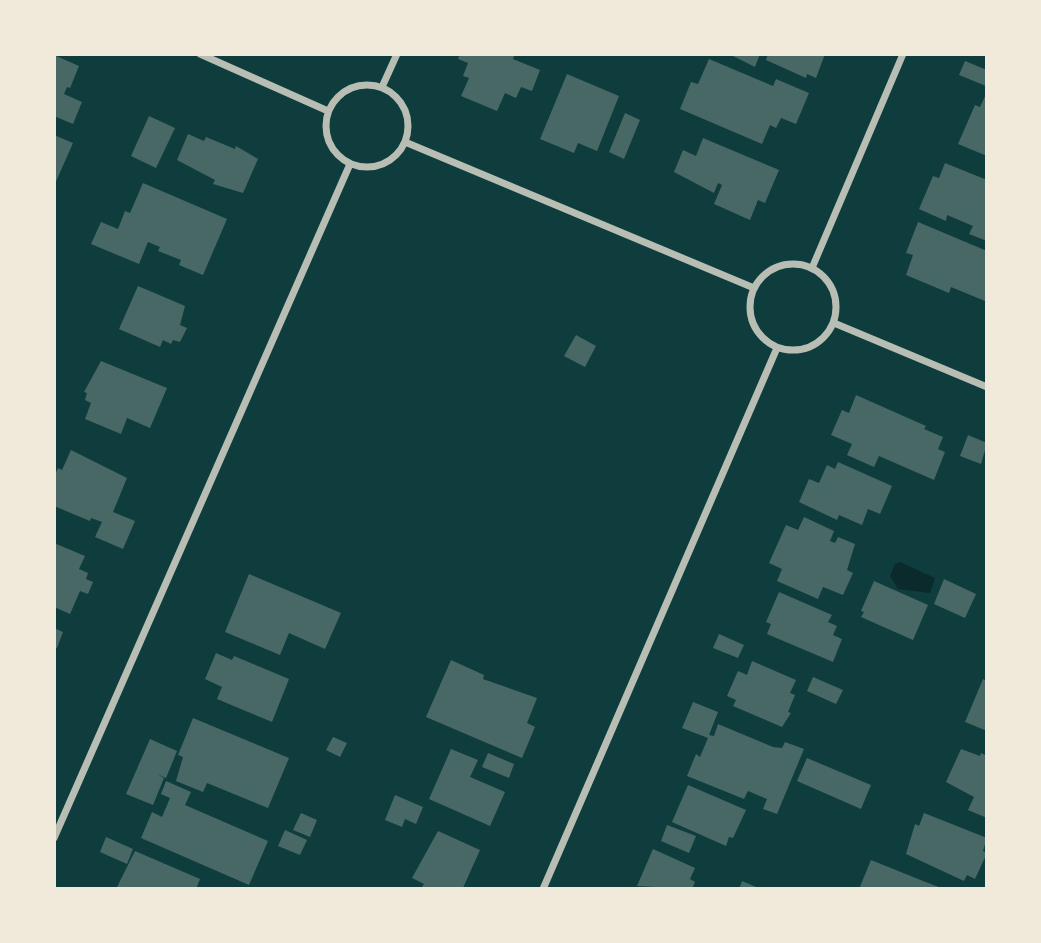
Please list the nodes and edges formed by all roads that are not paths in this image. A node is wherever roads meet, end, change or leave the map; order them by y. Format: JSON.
{"nodes":[{"id":1,"x":200,"y":54,"type":"edge"},
{"id":2,"x":397,"y":54,"type":"edge"},
{"id":3,"x":903,"y":54,"type":"edge"},
{"id":4,"x":382,"y":87,"type":"junction"},
{"id":5,"x":328,"y":111,"type":"junction"},
{"id":6,"x":405,"y":142,"type":"junction"},
{"id":7,"x":350,"y":164,"type":"junction"},
{"id":8,"x":813,"y":268,"type":"junction"},
{"id":9,"x":754,"y":288,"type":"junction"},
{"id":10,"x":834,"y":323,"type":"junction"},
{"id":11,"x":777,"y":348,"type":"junction"},
{"id":12,"x":987,"y":387,"type":"edge"},
{"id":13,"x":54,"y":838,"type":"edge"},
{"id":14,"x":543,"y":889,"type":"edge"}],
"edges":[{"from":1,"to":5,"type":"street"},
{"from":2,"to":4,"type":"street"},
{"from":3,"to":8,"type":"street"},
{"from":4,"to":5,"type":"street"},
{"from":4,"to":6,"type":"street"},
{"from":5,"to":7,"type":"street"},
{"from":6,"to":7,"type":"street"},
{"from":6,"to":9,"type":"street"},
{"from":7,"to":13,"type":"street"},
{"from":8,"to":9,"type":"street"},
{"from":8,"to":10,"type":"street"},
{"from":9,"to":11,"type":"street"},
{"from":10,"to":11,"type":"street"},
{"from":10,"to":12,"type":"street"},
{"from":11,"to":14,"type":"street"}]}
